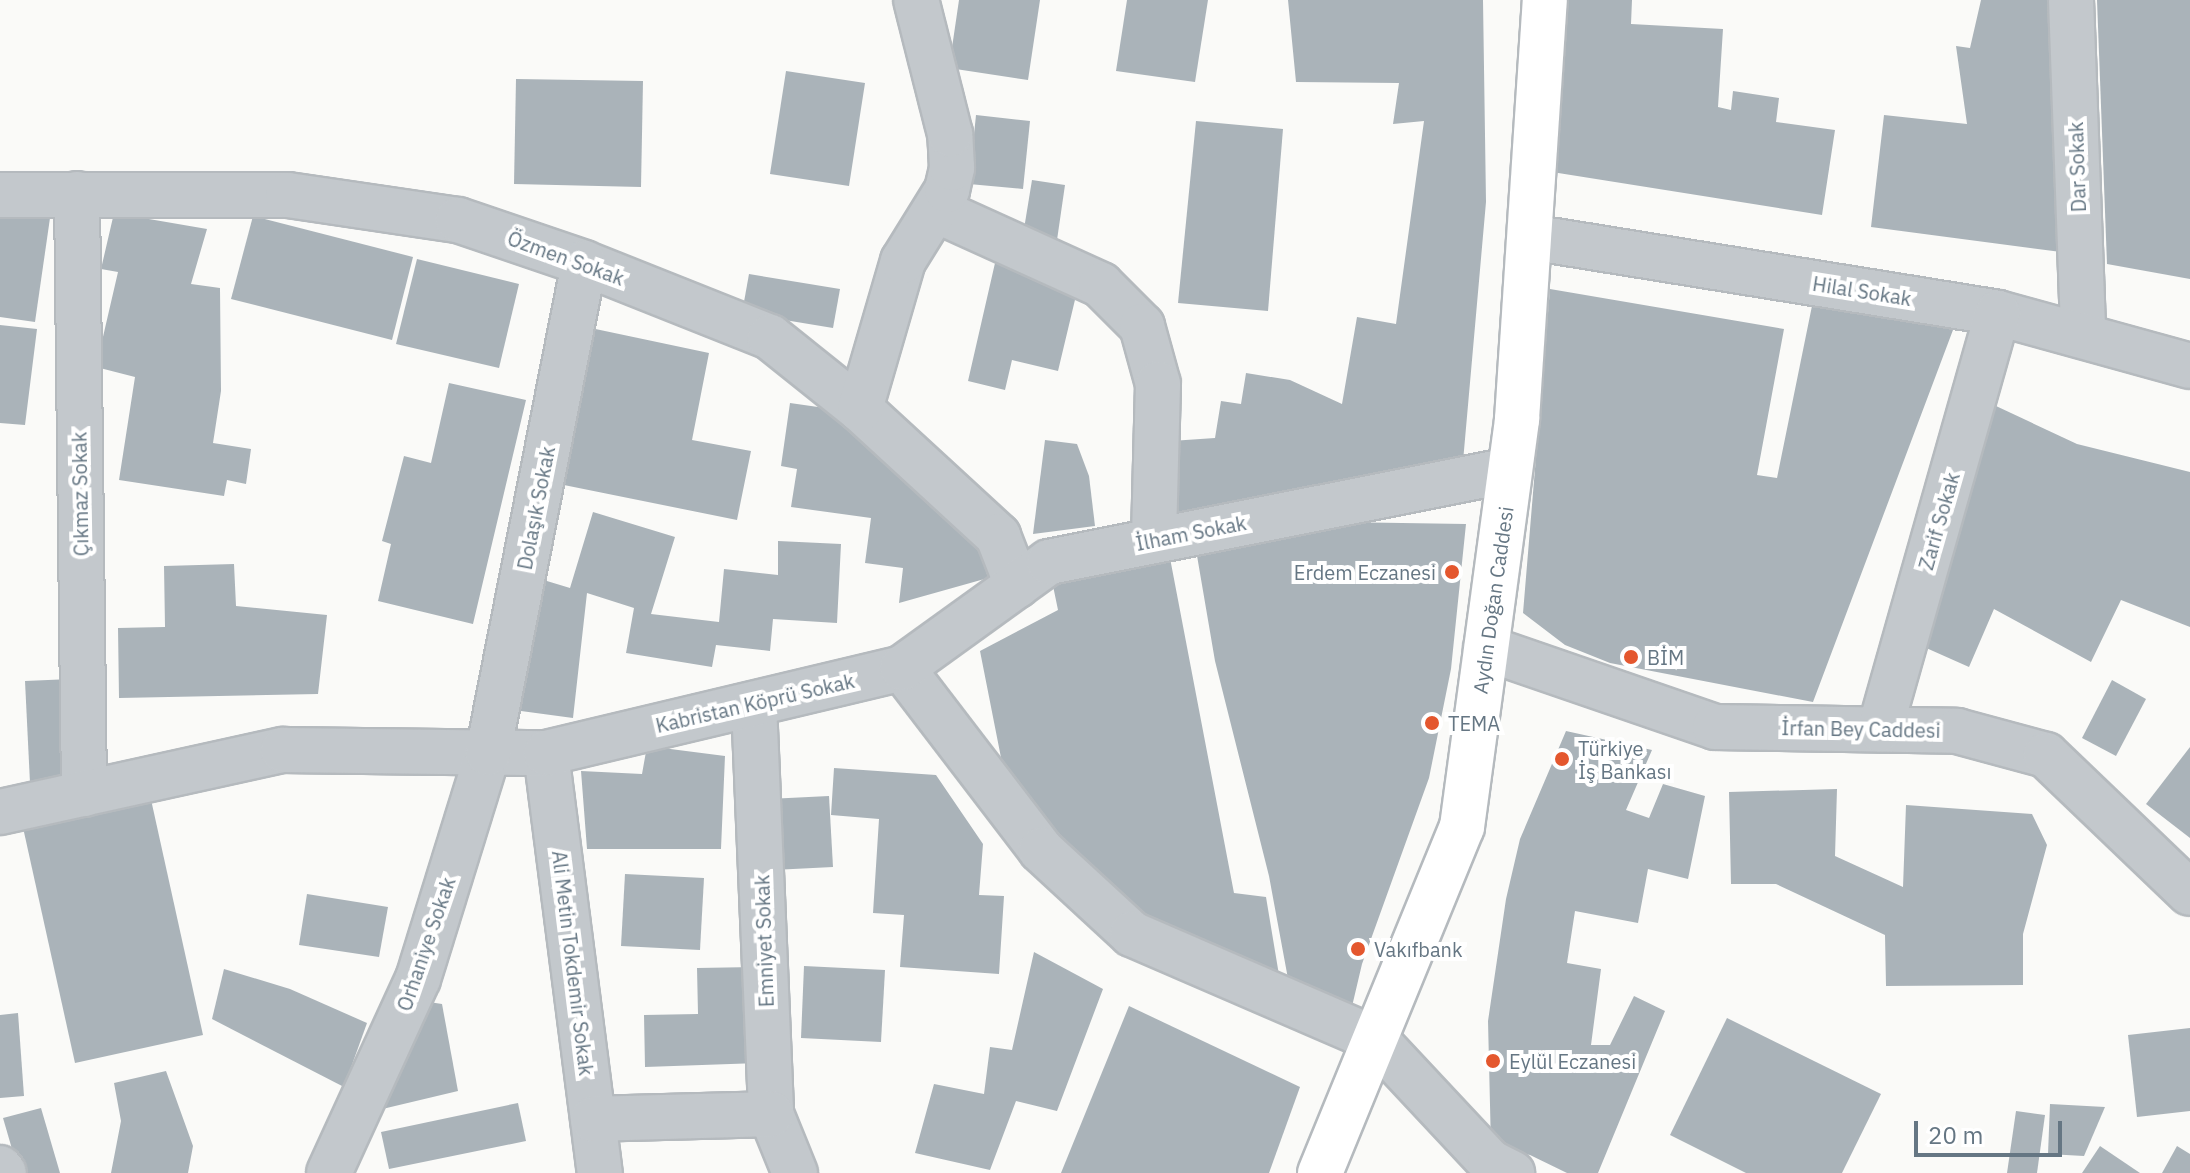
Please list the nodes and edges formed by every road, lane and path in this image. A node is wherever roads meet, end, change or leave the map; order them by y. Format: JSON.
{"nodes":[{"id":1,"x":916,"y":0,"type":"edge"},
{"id":2,"x":1545,"y":0,"type":"edge"},
{"id":3,"x":2071,"y":0,"type":"edge"},
{"id":4,"x":77,"y":194,"type":"junction"},
{"id":5,"x":0,"y":195,"type":"edge"},
{"id":6,"x":936,"y":210,"type":"junction"},
{"id":7,"x":1530,"y":237,"type":"junction"},
{"id":8,"x":584,"y":263,"type":"junction"},
{"id":9,"x":1998,"y":313,"type":"junction"},
{"id":10,"x":2083,"y":335,"type":"junction"},
{"id":11,"x":2190,"y":366,"type":"edge"},
{"id":12,"x":860,"y":409,"type":"junction"},
{"id":13,"x":1510,"y":470,"type":"junction"},
{"id":14,"x":1154,"y":541,"type":"junction"},
{"id":15,"x":1017,"y":585,"type":"junction"},
{"id":16,"x":1486,"y":648,"type":"junction"},
{"id":17,"x":902,"y":668,"type":"junction"},
{"id":18,"x":754,"y":704,"type":"junction"},
{"id":19,"x":1880,"y":729,"type":"junction"},
{"id":20,"x":488,"y":753,"type":"junction"},
{"id":21,"x":546,"y":753,"type":"junction"},
{"id":22,"x":84,"y":794,"type":"junction"},
{"id":23,"x":0,"y":812,"type":"edge"},
{"id":24,"x":2190,"y":893,"type":"edge"},
{"id":25,"x":1375,"y":1039,"type":"junction"},
{"id":26,"x":771,"y":1114,"type":"junction"},
{"id":27,"x":593,"y":1119,"type":"junction"},
{"id":28,"x":0,"y":1168,"type":"edge"},
{"id":29,"x":1497,"y":1169,"type":"edge"},
{"id":30,"x":4,"y":1173,"type":"edge"},
{"id":31,"x":329,"y":1173,"type":"edge"},
{"id":32,"x":600,"y":1173,"type":"edge"},
{"id":33,"x":795,"y":1173,"type":"edge"},
{"id":34,"x":1320,"y":1173,"type":"edge"}],
"edges":[{"from":1,"to":6,"type":"street"},
{"from":2,"to":7,"type":"main road","name":"Aydın Doğan Caddesi"},
{"from":3,"to":10,"type":"street","name":"Dar Sokak"},
{"from":4,"to":5,"type":"street","name":"Özmen Sokak"},
{"from":4,"to":8,"type":"street","name":"Özmen Sokak"},
{"from":4,"to":22,"type":"street","name":"Çıkmaz Sokak"},
{"from":6,"to":12,"type":"street"},
{"from":6,"to":14,"type":"street"},
{"from":7,"to":9,"type":"street","name":"Hilal Sokak"},
{"from":7,"to":13,"type":"main road","name":"Aydın Doğan Caddesi"},
{"from":8,"to":12,"type":"street","name":"Özmen Sokak"},
{"from":8,"to":20,"type":"street","name":"Dolaşık Sokak"},
{"from":9,"to":10,"type":"street","name":"Hilal Sokak"},
{"from":9,"to":19,"type":"street","name":"Zarif Sokak"},
{"from":10,"to":11,"type":"street","name":"Hilal Sokak"},
{"from":12,"to":15,"type":"street","name":"Özmen Sokak"},
{"from":13,"to":14,"type":"street","name":"İlham Sokak"},
{"from":13,"to":16,"type":"main road","name":"Aydın Doğan Caddesi"},
{"from":14,"to":15,"type":"street","name":"İlham Sokak"},
{"from":15,"to":17,"type":"street","name":"İlham Sokak"},
{"from":16,"to":19,"type":"street","name":"İrfan Bey Caddesi"},
{"from":16,"to":25,"type":"main road","name":"Aydın Doğan Caddesi"},
{"from":17,"to":18,"type":"street","name":"Kabristan Köprü Sokak"},
{"from":17,"to":25,"type":"street"},
{"from":18,"to":21,"type":"street","name":"Kabristan Köprü Sokak"},
{"from":18,"to":26,"type":"street","name":"Emniyet Sokak"},
{"from":19,"to":24,"type":"street","name":"İrfan Bey Caddesi"},
{"from":20,"to":21,"type":"street","name":"Kabristan Köprü Sokak"},
{"from":20,"to":22,"type":"street","name":"Kabristan Köprü Sokak"},
{"from":20,"to":31,"type":"street","name":"Orhaniye Sokak"},
{"from":21,"to":27,"type":"street","name":"Ali Metin Tokdemir Sokak"},
{"from":22,"to":23,"type":"street","name":"Kabristan Köprü Sokak"},
{"from":25,"to":29,"type":"street"},
{"from":25,"to":34,"type":"main road","name":"Aydın Doğan Caddesi"},
{"from":26,"to":27,"type":"street"},
{"from":26,"to":33,"type":"street","name":"Emniyet Sokak"},
{"from":27,"to":32,"type":"street","name":"Ali Metin Tokdemir Sokak"},
{"from":28,"to":30,"type":"street"}]}
